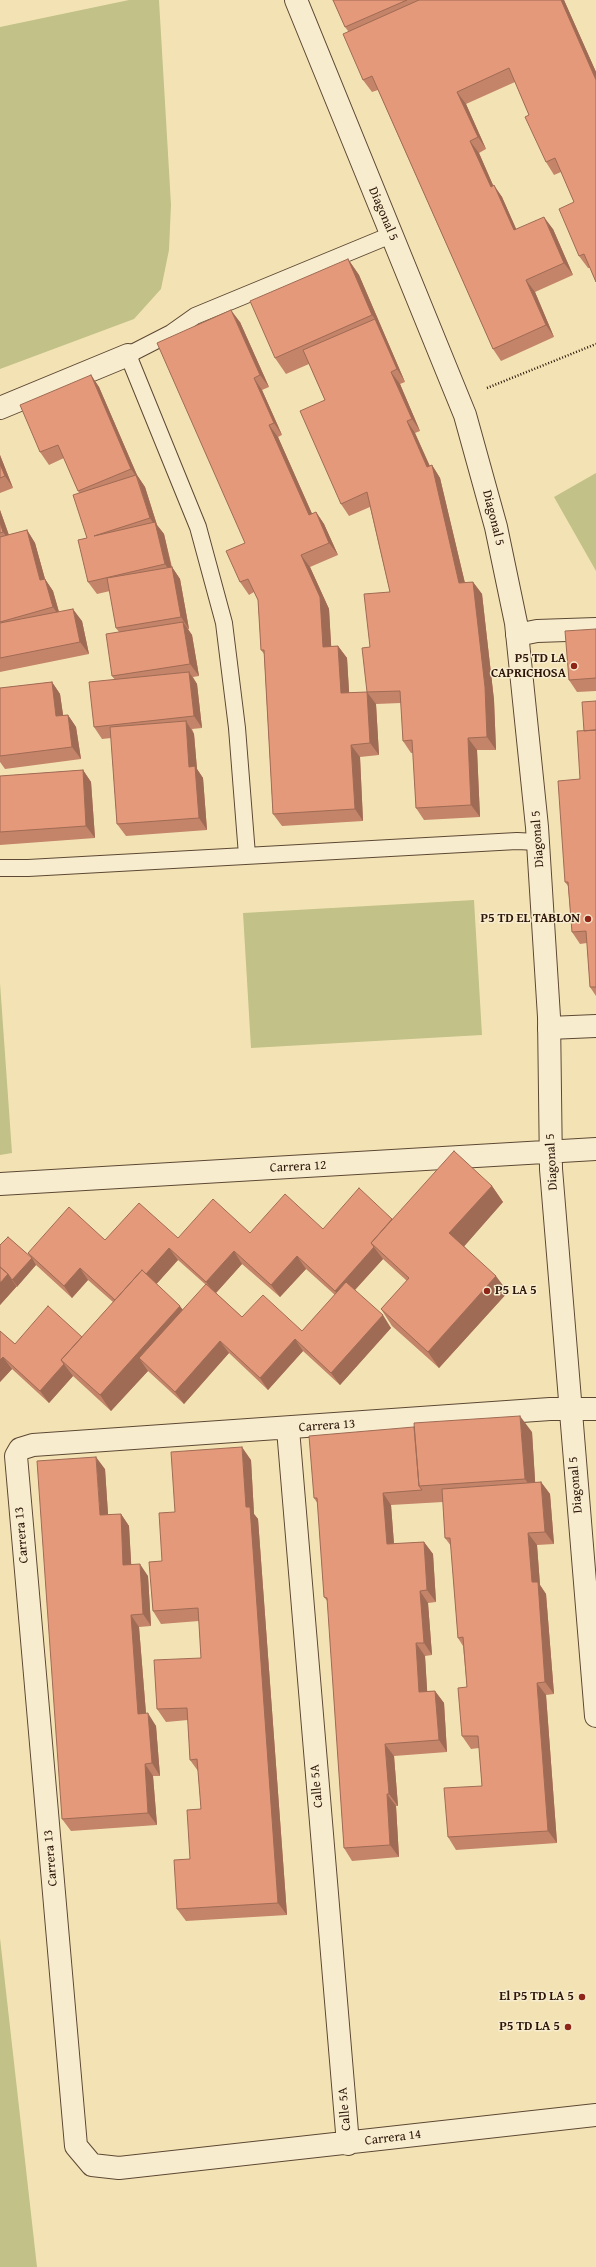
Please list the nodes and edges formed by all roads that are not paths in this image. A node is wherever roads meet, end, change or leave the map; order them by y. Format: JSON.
{"nodes":[{"id":1,"x":296,"y":0,"type":"edge"},
{"id":2,"x":391,"y":234,"type":"junction"},
{"id":3,"x":128,"y":355,"type":"junction"},
{"id":4,"x":0,"y":408,"type":"edge"},
{"id":5,"x":596,"y":629,"type":"edge"},
{"id":6,"x":516,"y":635,"type":"junction"},
{"id":7,"x":538,"y":842,"type":"junction"},
{"id":8,"x":247,"y":855,"type":"junction"},
{"id":9,"x":0,"y":868,"type":"edge"},
{"id":10,"x":596,"y":1026,"type":"edge"},
{"id":11,"x":550,"y":1028,"type":"junction"},
{"id":12,"x":596,"y":1149,"type":"edge"},
{"id":13,"x":550,"y":1151,"type":"junction"},
{"id":14,"x":0,"y":1184,"type":"edge"},
{"id":15,"x":571,"y":1409,"type":"junction"},
{"id":16,"x":596,"y":1409,"type":"edge"},
{"id":17,"x":288,"y":1429,"type":"junction"},
{"id":18,"x":596,"y":1716,"type":"edge"},
{"id":19,"x":596,"y":2114,"type":"edge"},
{"id":20,"x":348,"y":2144,"type":"junction"},
{"id":21,"x":119,"y":2168,"type":"joint"}],
"edges":[{"from":1,"to":2,"type":"street","name":"Diagonal 5"},
{"from":2,"to":3,"type":"lane"},
{"from":2,"to":6,"type":"street","name":"Diagonal 5"},
{"from":3,"to":4,"type":"street"},
{"from":3,"to":8,"type":"lane"},
{"from":5,"to":6,"type":"street"},
{"from":6,"to":7,"type":"street","name":"Diagonal 5"},
{"from":7,"to":8,"type":"lane"},
{"from":7,"to":11,"type":"street","name":"Diagonal 5"},
{"from":8,"to":9,"type":"lane"},
{"from":10,"to":11,"type":"street"},
{"from":11,"to":13,"type":"street","name":"Diagonal 5"},
{"from":12,"to":13,"type":"street","name":"Carrera 12"},
{"from":13,"to":14,"type":"street","name":"Carrera 12"},
{"from":13,"to":15,"type":"street","name":"Diagonal 5"},
{"from":15,"to":16,"type":"street","name":"Carrera 13"},
{"from":15,"to":17,"type":"street","name":"Carrera 13"},
{"from":15,"to":18,"type":"street","name":"Diagonal 5"},
{"from":17,"to":20,"type":"street","name":"Calle 5A"},
{"from":17,"to":21,"type":"street","name":"Carrera 13"},
{"from":19,"to":20,"type":"street","name":"Carrera 14"},
{"from":20,"to":21,"type":"street","name":"Carrera 14"}]}
